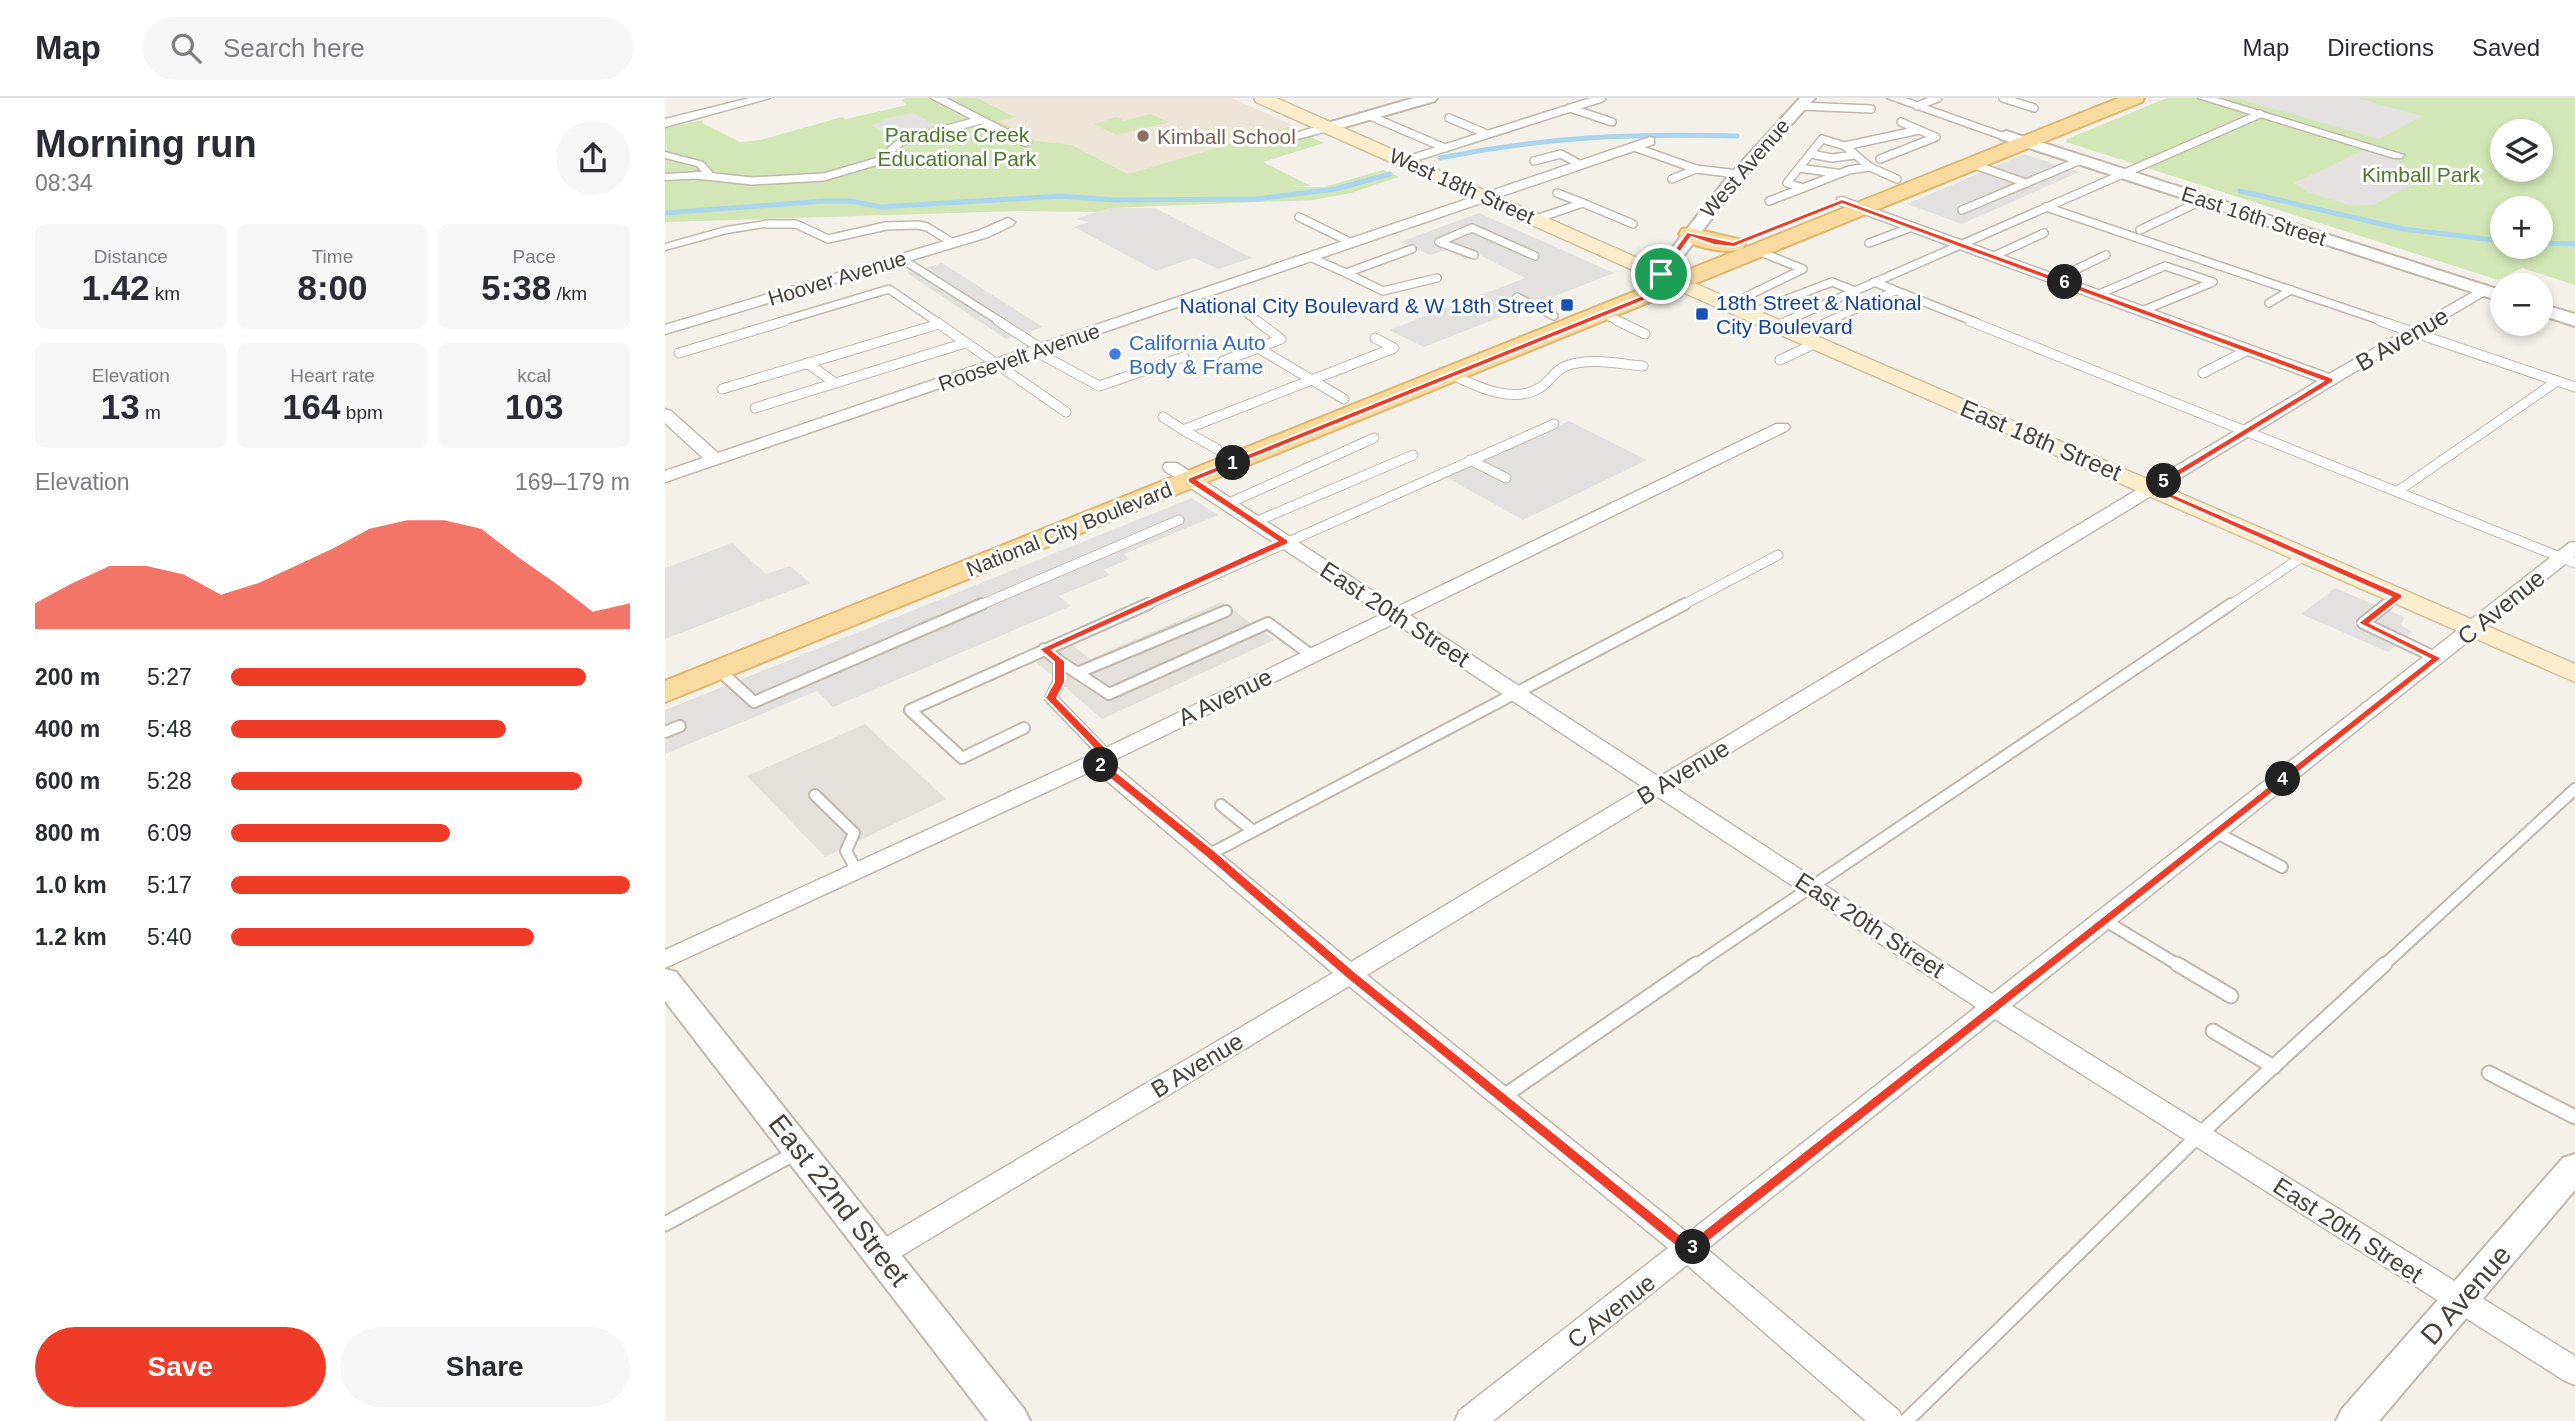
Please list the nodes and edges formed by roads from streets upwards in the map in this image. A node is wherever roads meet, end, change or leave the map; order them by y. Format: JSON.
{"nodes":[{"id":1,"x":764,"y":98,"type":"edge"},
{"id":2,"x":937,"y":98,"type":"edge"},
{"id":3,"x":1262,"y":98,"type":"edge"},
{"id":4,"x":1430,"y":98,"type":"edge"},
{"id":5,"x":1893,"y":98,"type":"edge"},
{"id":6,"x":2101,"y":98,"type":"edge"},
{"id":7,"x":2135,"y":98,"type":"edge"},
{"id":8,"x":2204,"y":98,"type":"edge"},
{"id":9,"x":1804,"y":102,"type":"edge"},
{"id":10,"x":665,"y":122,"type":"edge"},
{"id":11,"x":1329,"y":127,"type":"junction"},
{"id":12,"x":2006,"y":136,"type":"junction"},
{"id":13,"x":1277,"y":139,"type":"dead end"},
{"id":14,"x":1650,"y":141,"type":"dead end"},
{"id":15,"x":1026,"y":142,"type":"dead end"},
{"id":16,"x":2026,"y":142,"type":"junction"},
{"id":17,"x":665,"y":155,"type":"edge"},
{"id":18,"x":2398,"y":155,"type":"dead end"},
{"id":19,"x":1738,"y":174,"type":"joint"},
{"id":20,"x":706,"y":175,"type":"road end"},
{"id":21,"x":1486,"y":197,"type":"junction"},
{"id":22,"x":1852,"y":205,"type":"junction"},
{"id":23,"x":1008,"y":222,"type":"dead end"},
{"id":24,"x":766,"y":224,"type":"road end"},
{"id":25,"x":1690,"y":234,"type":"junction"},
{"id":26,"x":1734,"y":245,"type":"junction"},
{"id":27,"x":665,"y":247,"type":"edge"},
{"id":28,"x":1670,"y":279,"type":"junction"},
{"id":29,"x":2490,"y":293,"type":"edge"},
{"id":30,"x":2490,"y":296,"type":"edge"},
{"id":31,"x":2553,"y":313,"type":"edge"},
{"id":32,"x":2575,"y":320,"type":"edge"},
{"id":33,"x":665,"y":330,"type":"edge"},
{"id":34,"x":2330,"y":380,"type":"junction"},
{"id":35,"x":665,"y":414,"type":"edge"},
{"id":36,"x":1782,"y":427,"type":"dead end"},
{"id":37,"x":715,"y":460,"type":"junction"},
{"id":38,"x":1181,"y":473,"type":"junction"},
{"id":39,"x":665,"y":477,"type":"edge"},
{"id":40,"x":2152,"y":488,"type":"junction"},
{"id":41,"x":2570,"y":556,"type":"edge"},
{"id":42,"x":1395,"y":614,"type":"junction"},
{"id":43,"x":2474,"y":629,"type":"junction"},
{"id":44,"x":665,"y":668,"type":"edge"},
{"id":45,"x":2575,"y":674,"type":"edge"},
{"id":46,"x":665,"y":692,"type":"edge"},
{"id":47,"x":1101,"y":758,"type":"junction"},
{"id":48,"x":1657,"y":787,"type":"junction"},
{"id":49,"x":665,"y":960,"type":"edge"},
{"id":50,"x":1350,"y":974,"type":"junction"},
{"id":51,"x":665,"y":980,"type":"edge"},
{"id":52,"x":1994,"y":1007,"type":"junction"},
{"id":53,"x":2575,"y":1167,"type":"edge"},
{"id":54,"x":1689,"y":1251,"type":"junction"},
{"id":55,"x":881,"y":1254,"type":"junction"},
{"id":56,"x":2460,"y":1302,"type":"junction"},
{"id":57,"x":2575,"y":1372,"type":"edge"},
{"id":58,"x":1011,"y":1421,"type":"edge"},
{"id":59,"x":1470,"y":1421,"type":"edge"},
{"id":60,"x":1888,"y":1421,"type":"edge"},
{"id":61,"x":2355,"y":1421,"type":"edge"}],
"edges":[{"from":1,"to":10,"type":"street"},
{"from":2,"to":15,"type":"street"},
{"from":3,"to":11,"type":"main road","name":"West 18th Street"},
{"from":4,"to":11,"type":"street"},
{"from":5,"to":12,"type":"street"},
{"from":6,"to":12,"type":"main road","name":"National City Boulevard"},
{"from":7,"to":16,"type":"main road","name":"National City Boulevard"},
{"from":8,"to":18,"type":"street"},
{"from":9,"to":19,"type":"street","name":"West Avenue"},
{"from":11,"to":13,"type":"street"},
{"from":11,"to":21,"type":"main road","name":"West 18th Street"},
{"from":12,"to":16,"type":"street","name":"East 16th Street"},
{"from":12,"to":22,"type":"main road","name":"National City Boulevard"},
{"from":14,"to":21,"type":"street","name":"Roosevelt Avenue"},
{"from":16,"to":22,"type":"main road","name":"National City Boulevard"},
{"from":16,"to":29,"type":"street","name":"East 16th Street"},
{"from":17,"to":20,"type":"street"},
{"from":19,"to":25,"type":"street","name":"West Avenue"},
{"from":21,"to":28,"type":"main road","name":"West 18th Street"},
{"from":21,"to":37,"type":"street","name":"Roosevelt Avenue"},
{"from":22,"to":26,"type":"main road","name":"National City Boulevard"},
{"from":22,"to":28,"type":"main road","name":"National City Boulevard"},
{"from":22,"to":34,"type":"street"},
{"from":23,"to":33,"type":"street","name":"Hoover Avenue"},
{"from":24,"to":27,"type":"street"},
{"from":25,"to":26,"type":"main road"},
{"from":25,"to":28,"type":"street","name":"West Avenue"},
{"from":26,"to":28,"type":"main road","name":"National City Boulevard"},
{"from":28,"to":38,"type":"main road","name":"National City Boulevard"},
{"from":28,"to":38,"type":"main road","name":"National City Boulevard"},
{"from":28,"to":40,"type":"main road","name":"East 18th Street"},
{"from":30,"to":34,"type":"street","name":"B Avenue"},
{"from":31,"to":32,"type":"street"},
{"from":34,"to":40,"type":"street","name":"B Avenue"},
{"from":35,"to":37,"type":"street"},
{"from":36,"to":42,"type":"street","name":"A Avenue"},
{"from":37,"to":39,"type":"street","name":"Roosevelt Avenue"},
{"from":38,"to":42,"type":"street","name":"East 20th Street"},
{"from":38,"to":44,"type":"main road","name":"National City Boulevard"},
{"from":38,"to":46,"type":"main road","name":"National City Boulevard"},
{"from":40,"to":43,"type":"main road","name":"East 18th Street"},
{"from":40,"to":48,"type":"street","name":"B Avenue"},
{"from":41,"to":43,"type":"street","name":"C Avenue"},
{"from":42,"to":47,"type":"street","name":"A Avenue"},
{"from":42,"to":48,"type":"street","name":"East 20th Street"},
{"from":43,"to":45,"type":"main road","name":"East 18th Street"},
{"from":43,"to":52,"type":"street","name":"C Avenue"},
{"from":47,"to":49,"type":"street","name":"A Avenue"},
{"from":47,"to":50,"type":"street"},
{"from":48,"to":50,"type":"street","name":"B Avenue"},
{"from":48,"to":52,"type":"street","name":"East 20th Street"},
{"from":50,"to":54,"type":"street"},
{"from":50,"to":55,"type":"street","name":"B Avenue"},
{"from":51,"to":55,"type":"street","name":"East 22nd Street"},
{"from":52,"to":54,"type":"street","name":"C Avenue"},
{"from":52,"to":56,"type":"street","name":"East 20th Street"},
{"from":53,"to":56,"type":"street","name":"D Avenue"},
{"from":54,"to":59,"type":"street","name":"C Avenue"},
{"from":54,"to":60,"type":"street"},
{"from":55,"to":58,"type":"street","name":"East 22nd Street"},
{"from":56,"to":57,"type":"street","name":"East 20th Street"},
{"from":56,"to":61,"type":"street","name":"D Avenue"}]}
